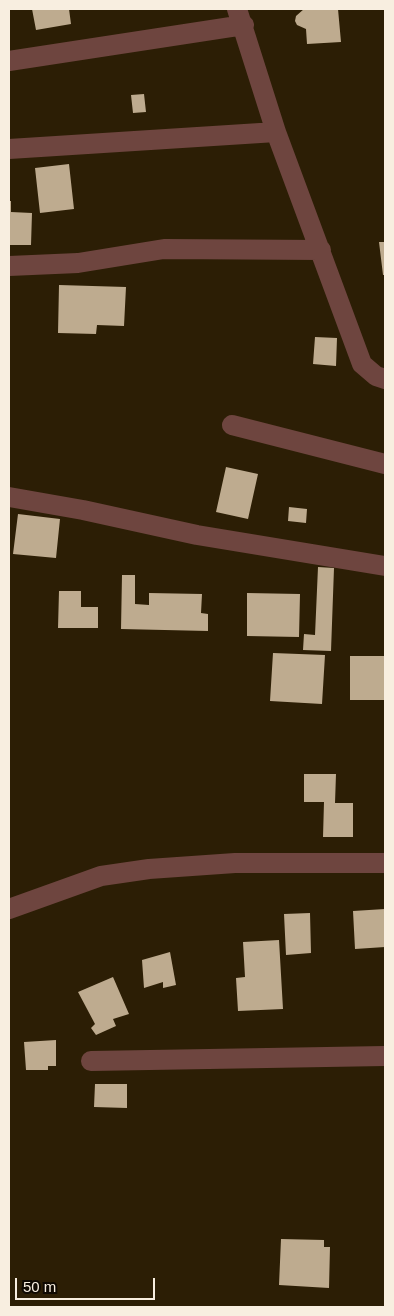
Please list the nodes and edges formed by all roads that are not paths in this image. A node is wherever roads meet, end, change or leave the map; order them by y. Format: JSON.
{"nodes":[{"id":1,"x":240,"y":17,"type":"edge"},
{"id":2,"x":9,"y":61,"type":"edge"},
{"id":3,"x":276,"y":132,"type":"junction"},
{"id":4,"x":9,"y":150,"type":"edge"},
{"id":5,"x":321,"y":250,"type":"junction"},
{"id":6,"x":9,"y":266,"type":"edge"},
{"id":7,"x":385,"y":379,"type":"edge"},
{"id":8,"x":232,"y":425,"type":"dead end"},
{"id":9,"x":385,"y":464,"type":"edge"},
{"id":10,"x":9,"y":497,"type":"edge"},
{"id":11,"x":385,"y":566,"type":"edge"},
{"id":12,"x":385,"y":863,"type":"edge"},
{"id":13,"x":9,"y":908,"type":"edge"},
{"id":14,"x":385,"y":1056,"type":"edge"},
{"id":15,"x":91,"y":1061,"type":"dead end"}],
"edges":[{"from":1,"to":2,"type":"street"},
{"from":1,"to":3,"type":"street"},
{"from":3,"to":4,"type":"street"},
{"from":3,"to":5,"type":"street"},
{"from":5,"to":6,"type":"street"},
{"from":5,"to":7,"type":"street"},
{"from":8,"to":9,"type":"street"},
{"from":10,"to":11,"type":"street"},
{"from":12,"to":13,"type":"street"},
{"from":14,"to":15,"type":"street"}]}
